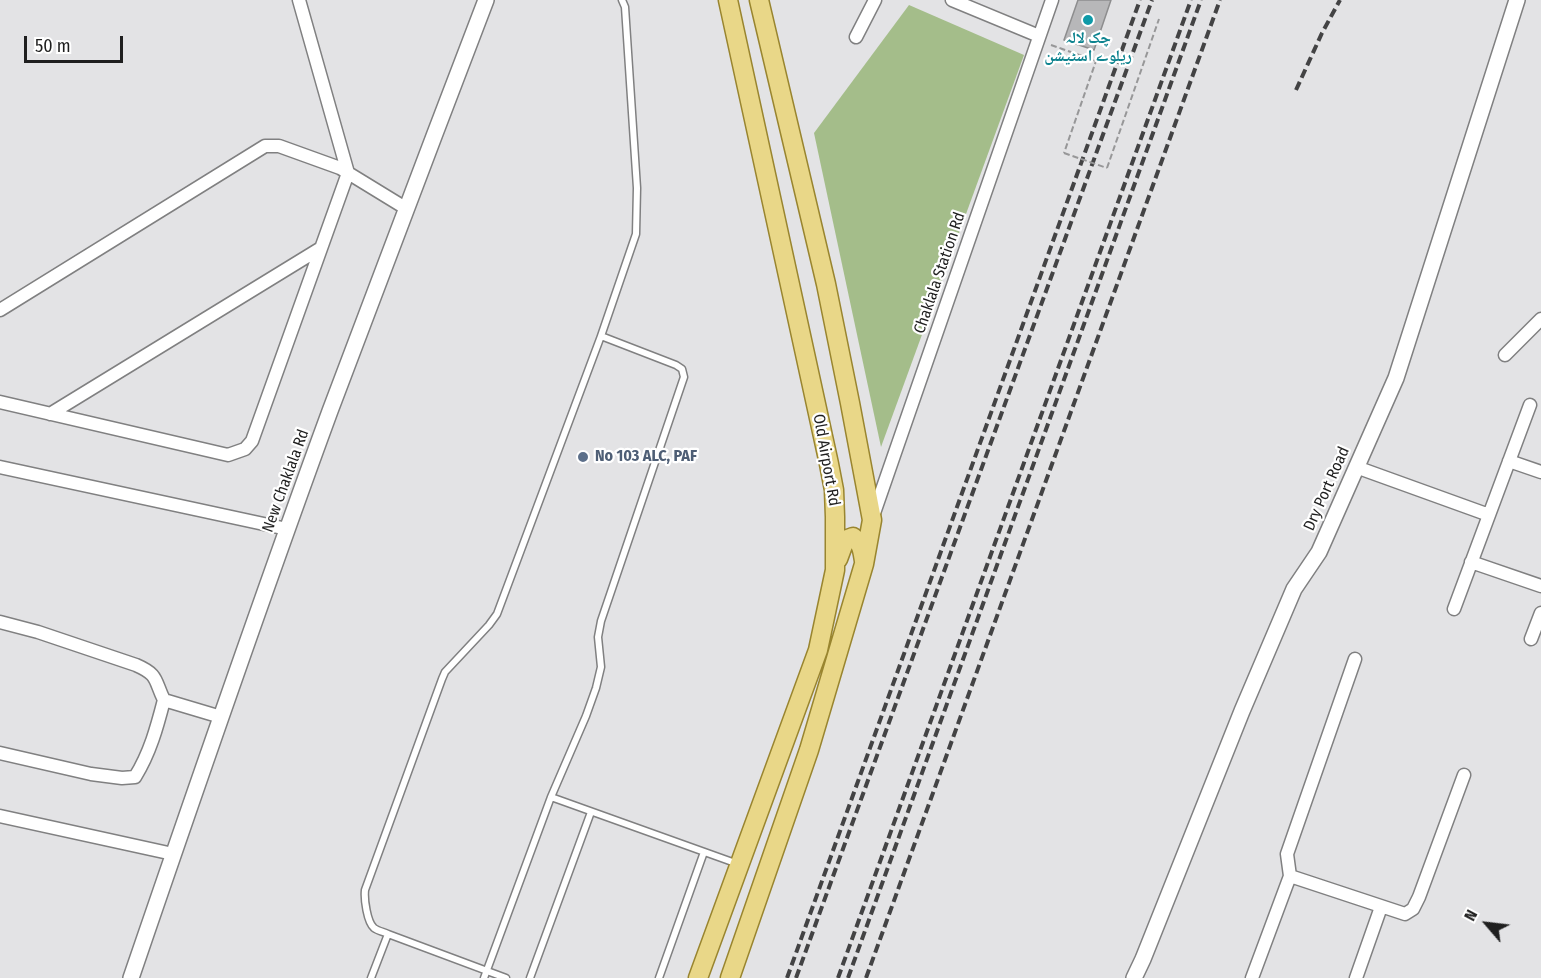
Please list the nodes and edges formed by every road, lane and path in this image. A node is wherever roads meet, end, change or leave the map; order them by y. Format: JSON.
{"nodes":[{"id":1,"x":299,"y":0,"type":"edge"},
{"id":2,"x":486,"y":0,"type":"edge"},
{"id":3,"x":622,"y":0,"type":"edge"},
{"id":4,"x":728,"y":0,"type":"edge"},
{"id":5,"x":759,"y":0,"type":"edge"},
{"id":6,"x":875,"y":0,"type":"edge"},
{"id":7,"x":952,"y":0,"type":"edge"},
{"id":8,"x":1052,"y":0,"type":"edge"},
{"id":9,"x":1516,"y":0,"type":"edge"},
{"id":10,"x":1160,"y":19,"type":"dead end"},
{"id":11,"x":856,"y":37,"type":"dead end"},
{"id":12,"x":1038,"y":38,"type":"junction"},
{"id":13,"x":348,"y":173,"type":"junction"},
{"id":14,"x":407,"y":209,"type":"junction"},
{"id":15,"x":321,"y":248,"type":"junction"},
{"id":16,"x":0,"y":310,"type":"edge"},
{"id":17,"x":1541,"y":319,"type":"edge"},
{"id":18,"x":601,"y":336,"type":"junction"},
{"id":19,"x":1505,"y":355,"type":"dead end"},
{"id":20,"x":0,"y":402,"type":"edge"},
{"id":21,"x":1530,"y":405,"type":"dead end"},
{"id":22,"x":50,"y":414,"type":"junction"},
{"id":23,"x":1509,"y":461,"type":"junction"},
{"id":24,"x":829,"y":464,"type":"junction"},
{"id":25,"x":0,"y":467,"type":"edge"},
{"id":26,"x":1356,"y":467,"type":"junction"},
{"id":27,"x":863,"y":469,"type":"junction"},
{"id":28,"x":1541,"y":472,"type":"edge"},
{"id":29,"x":1489,"y":515,"type":"junction"},
{"id":30,"x":872,"y":520,"type":"junction"},
{"id":31,"x":287,"y":529,"type":"junction"},
{"id":32,"x":1471,"y":562,"type":"junction"},
{"id":33,"x":864,"y":564,"type":"junction"},
{"id":34,"x":835,"y":570,"type":"junction"},
{"id":35,"x":1541,"y":586,"type":"edge"},
{"id":36,"x":1454,"y":609,"type":"dead end"},
{"id":37,"x":1541,"y":613,"type":"edge"},
{"id":38,"x":0,"y":622,"type":"edge"},
{"id":39,"x":1531,"y":639,"type":"dead end"},
{"id":40,"x":1355,"y":659,"type":"dead end"},
{"id":41,"x":164,"y":700,"type":"junction"},
{"id":42,"x":222,"y":717,"type":"junction"},
{"id":43,"x":0,"y":753,"type":"edge"},
{"id":44,"x":1464,"y":775,"type":"dead end"},
{"id":45,"x":550,"y":797,"type":"junction"},
{"id":46,"x":591,"y":812,"type":"junction"},
{"id":47,"x":0,"y":816,"type":"edge"},
{"id":48,"x":704,"y":852,"type":"junction"},
{"id":49,"x":173,"y":854,"type":"junction"},
{"id":50,"x":738,"y":865,"type":"junction"},
{"id":51,"x":1290,"y":876,"type":"junction"},
{"id":52,"x":1381,"y":907,"type":"junction"},
{"id":53,"x":388,"y":934,"type":"junction"},
{"id":54,"x":485,"y":975,"type":"edge"},
{"id":55,"x":131,"y":978,"type":"edge"},
{"id":56,"x":371,"y":978,"type":"edge"},
{"id":57,"x":506,"y":978,"type":"edge"},
{"id":58,"x":530,"y":978,"type":"edge"},
{"id":59,"x":659,"y":978,"type":"edge"},
{"id":60,"x":698,"y":978,"type":"edge"},
{"id":61,"x":730,"y":978,"type":"edge"},
{"id":62,"x":1134,"y":978,"type":"edge"},
{"id":63,"x":1252,"y":978,"type":"edge"},
{"id":64,"x":1356,"y":978,"type":"edge"}],
"edges":[{"from":1,"to":13,"type":"street"},
{"from":2,"to":14,"type":"street","name":"New Chaklala Rd"},
{"from":3,"to":18,"type":"lane"},
{"from":4,"to":24,"type":"main road","name":"Old Airport Rd"},
{"from":5,"to":27,"type":"main road","name":"Old Airport Rd"},
{"from":6,"to":11,"type":"street"},
{"from":7,"to":12,"type":"street"},
{"from":8,"to":12,"type":"street","name":"Chaklala Station Rd"},
{"from":9,"to":26,"type":"street","name":"Dry Port Road"},
{"from":10,"to":12,"type":"path","bridge":true},
{"from":12,"to":30,"type":"street","name":"Chaklala Station Rd"},
{"from":13,"to":14,"type":"street"},
{"from":13,"to":15,"type":"street"},
{"from":13,"to":16,"type":"street"},
{"from":14,"to":31,"type":"street","name":"New Chaklala Rd"},
{"from":15,"to":22,"type":"street"},
{"from":15,"to":22,"type":"street"},
{"from":17,"to":19,"type":"street"},
{"from":18,"to":45,"type":"lane"},
{"from":18,"to":53,"type":"lane"},
{"from":20,"to":22,"type":"street"},
{"from":21,"to":23,"type":"street"},
{"from":23,"to":28,"type":"street"},
{"from":23,"to":29,"type":"street"},
{"from":24,"to":27,"type":"main road"},
{"from":24,"to":34,"type":"main road","name":"Old Airport Rd"},
{"from":25,"to":31,"type":"street"},
{"from":26,"to":29,"type":"street"},
{"from":26,"to":62,"type":"street","name":"Dry Port Road"},
{"from":27,"to":30,"type":"main road","name":"Old Airport Rd"},
{"from":29,"to":32,"type":"street"},
{"from":30,"to":33,"type":"main road","name":"Old Airport Rd"},
{"from":31,"to":42,"type":"street","name":"New Chaklala Rd"},
{"from":32,"to":35,"type":"street"},
{"from":32,"to":36,"type":"street"},
{"from":33,"to":34,"type":"main road"},
{"from":33,"to":61,"type":"main road","name":"Old Airport Rd"},
{"from":34,"to":50,"type":"main road","name":"Old Airport Rd"},
{"from":37,"to":39,"type":"street"},
{"from":38,"to":41,"type":"street"},
{"from":40,"to":51,"type":"street"},
{"from":41,"to":42,"type":"street"},
{"from":41,"to":43,"type":"street"},
{"from":42,"to":49,"type":"street","name":"New Chaklala Rd"},
{"from":44,"to":52,"type":"street"},
{"from":45,"to":46,"type":"lane"},
{"from":45,"to":54,"type":"lane"},
{"from":46,"to":48,"type":"lane"},
{"from":46,"to":58,"type":"lane"},
{"from":47,"to":49,"type":"street"},
{"from":48,"to":50,"type":"lane"},
{"from":48,"to":59,"type":"lane"},
{"from":49,"to":55,"type":"street","name":"New Chaklala Rd"},
{"from":50,"to":60,"type":"main road","name":"Old Airport Rd"},
{"from":51,"to":52,"type":"street"},
{"from":51,"to":63,"type":"street"},
{"from":52,"to":64,"type":"street"},
{"from":53,"to":54,"type":"lane"},
{"from":53,"to":56,"type":"lane"},
{"from":54,"to":57,"type":"lane"}]}
